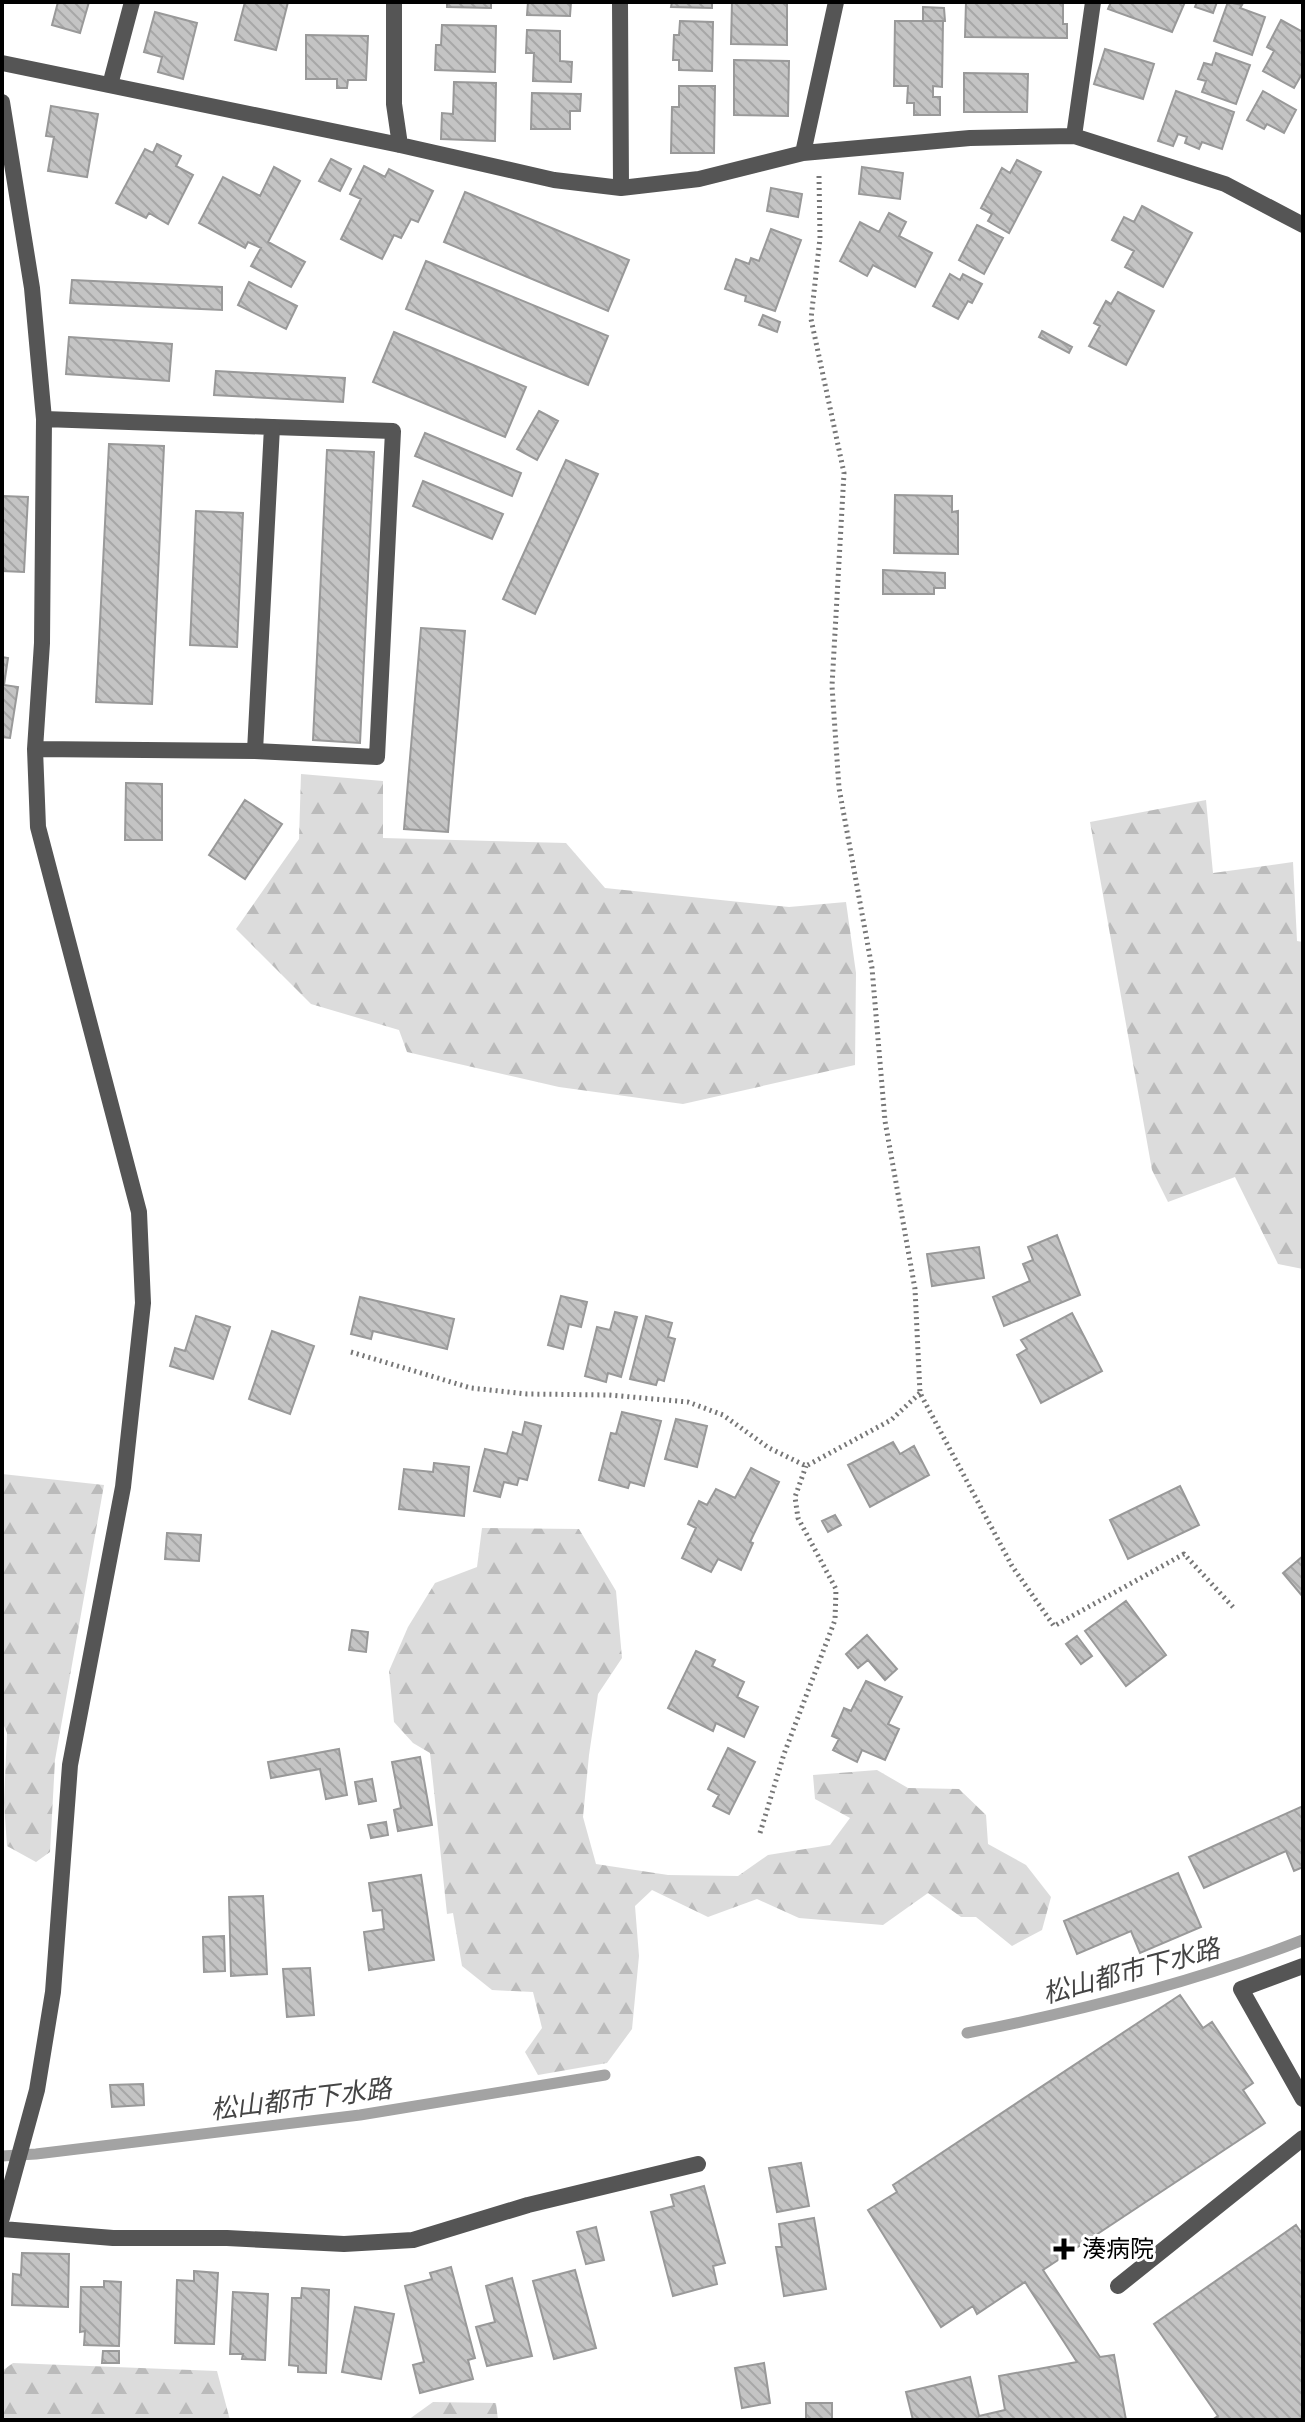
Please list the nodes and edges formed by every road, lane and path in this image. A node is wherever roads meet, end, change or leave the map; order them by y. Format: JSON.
{"nodes":[{"id":1,"x":132,"y":2,"type":"edge"},
{"id":2,"x":394,"y":2,"type":"edge"},
{"id":3,"x":620,"y":2,"type":"edge"},
{"id":4,"x":836,"y":2,"type":"edge"},
{"id":5,"x":1093,"y":2,"type":"edge"},
{"id":6,"x":2,"y":63,"type":"edge"},
{"id":7,"x":110,"y":85,"type":"junction"},
{"id":8,"x":2,"y":102,"type":"edge"},
{"id":9,"x":1074,"y":136,"type":"junction"},
{"id":10,"x":400,"y":145,"type":"junction"},
{"id":11,"x":811,"y":152,"type":"junction"},
{"id":12,"x":621,"y":188,"type":"junction"},
{"id":13,"x":1303,"y":225,"type":"edge"},
{"id":14,"x":44,"y":419,"type":"junction"},
{"id":15,"x":272,"y":427,"type":"junction"},
{"id":16,"x":35,"y":749,"type":"junction"},
{"id":17,"x":255,"y":751,"type":"junction"},
{"id":18,"x":351,"y":1352,"type":"dead end"},
{"id":19,"x":920,"y":1393,"type":"junction"},
{"id":20,"x":806,"y":1466,"type":"junction"},
{"id":21,"x":1233,"y":1607,"type":"dead end"},
{"id":22,"x":760,"y":1833,"type":"dead end"},
{"id":23,"x":1303,"y":1966,"type":"edge"},
{"id":24,"x":1303,"y":2099,"type":"edge"},
{"id":25,"x":1303,"y":2138,"type":"edge"},
{"id":26,"x":698,"y":2164,"type":"dead end"},
{"id":27,"x":2,"y":2218,"type":"edge"},
{"id":28,"x":2,"y":2229,"type":"edge"},
{"id":29,"x":1118,"y":2286,"type":"dead end"}],
"edges":[{"from":1,"to":7,"type":"street"},
{"from":2,"to":10,"type":"street"},
{"from":3,"to":12,"type":"street"},
{"from":4,"to":11,"type":"street"},
{"from":5,"to":9,"type":"street"},
{"from":6,"to":7,"type":"street"},
{"from":7,"to":10,"type":"street"},
{"from":8,"to":14,"type":"street"},
{"from":9,"to":11,"type":"street"},
{"from":9,"to":13,"type":"street"},
{"from":10,"to":12,"type":"street"},
{"from":11,"to":12,"type":"street"},
{"from":11,"to":19,"type":"path"},
{"from":14,"to":15,"type":"street"},
{"from":14,"to":16,"type":"street"},
{"from":15,"to":17,"type":"street"},
{"from":15,"to":17,"type":"street"},
{"from":16,"to":17,"type":"street"},
{"from":16,"to":27,"type":"street"},
{"from":18,"to":20,"type":"path"},
{"from":19,"to":20,"type":"path"},
{"from":19,"to":21,"type":"path"},
{"from":20,"to":22,"type":"path"},
{"from":23,"to":24,"type":"street"},
{"from":25,"to":29,"type":"street"},
{"from":26,"to":28,"type":"street"}]}
